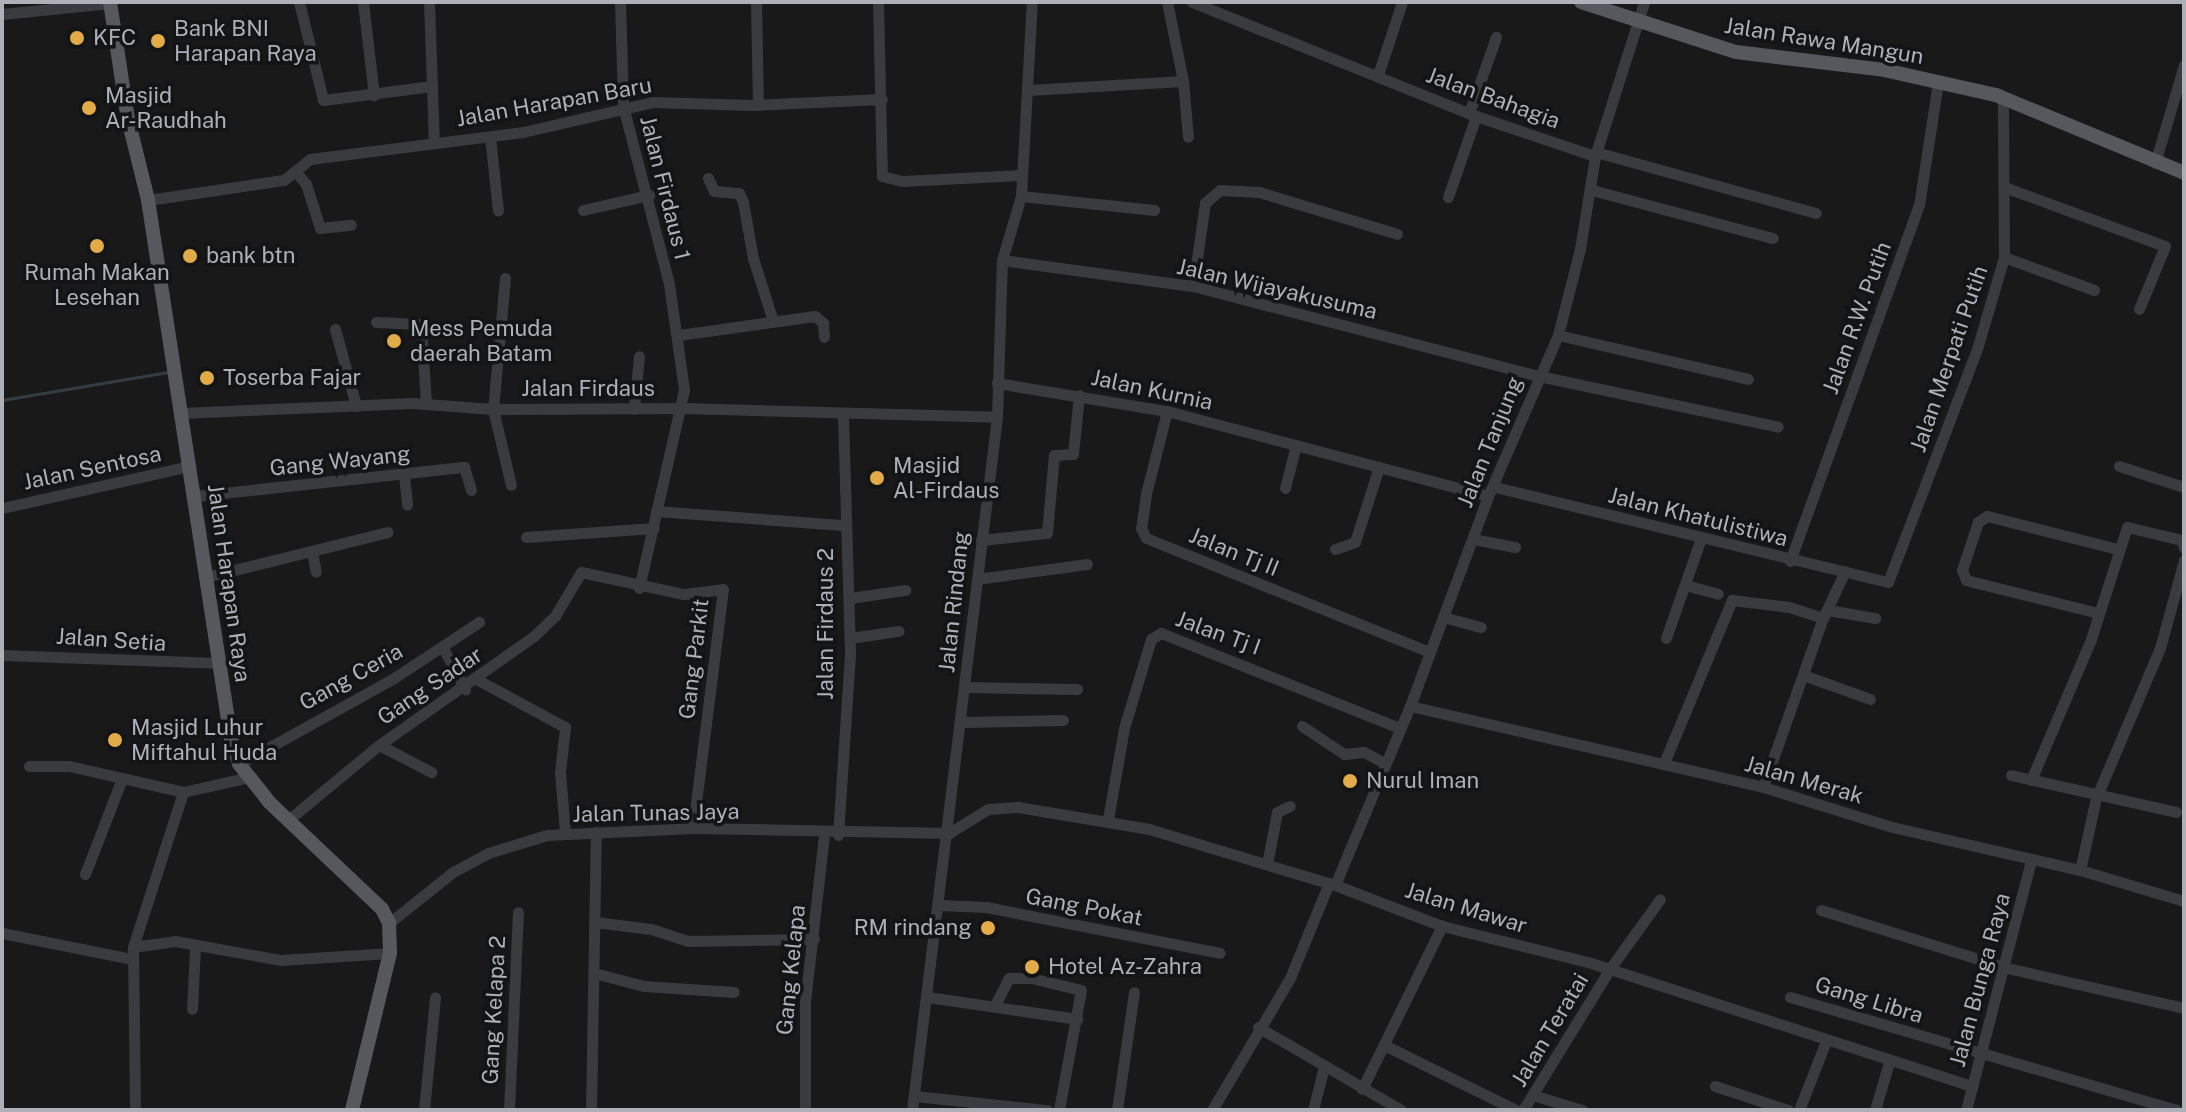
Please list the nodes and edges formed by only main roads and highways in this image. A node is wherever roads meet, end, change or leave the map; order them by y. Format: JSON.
{"nodes":[{"id":1,"x":1581,"y":2,"type":"edge"},
{"id":2,"x":110,"y":3,"type":"edge"},
{"id":3,"x":2184,"y":173,"type":"edge"},
{"id":4,"x":352,"y":1110,"type":"edge"}],
"edges":[{"from":1,"to":3,"type":"main road","name":"Jalan Rawa Mangun"},
{"from":2,"to":4,"type":"main road","name":"Jalan Harapan Raya"}]}
